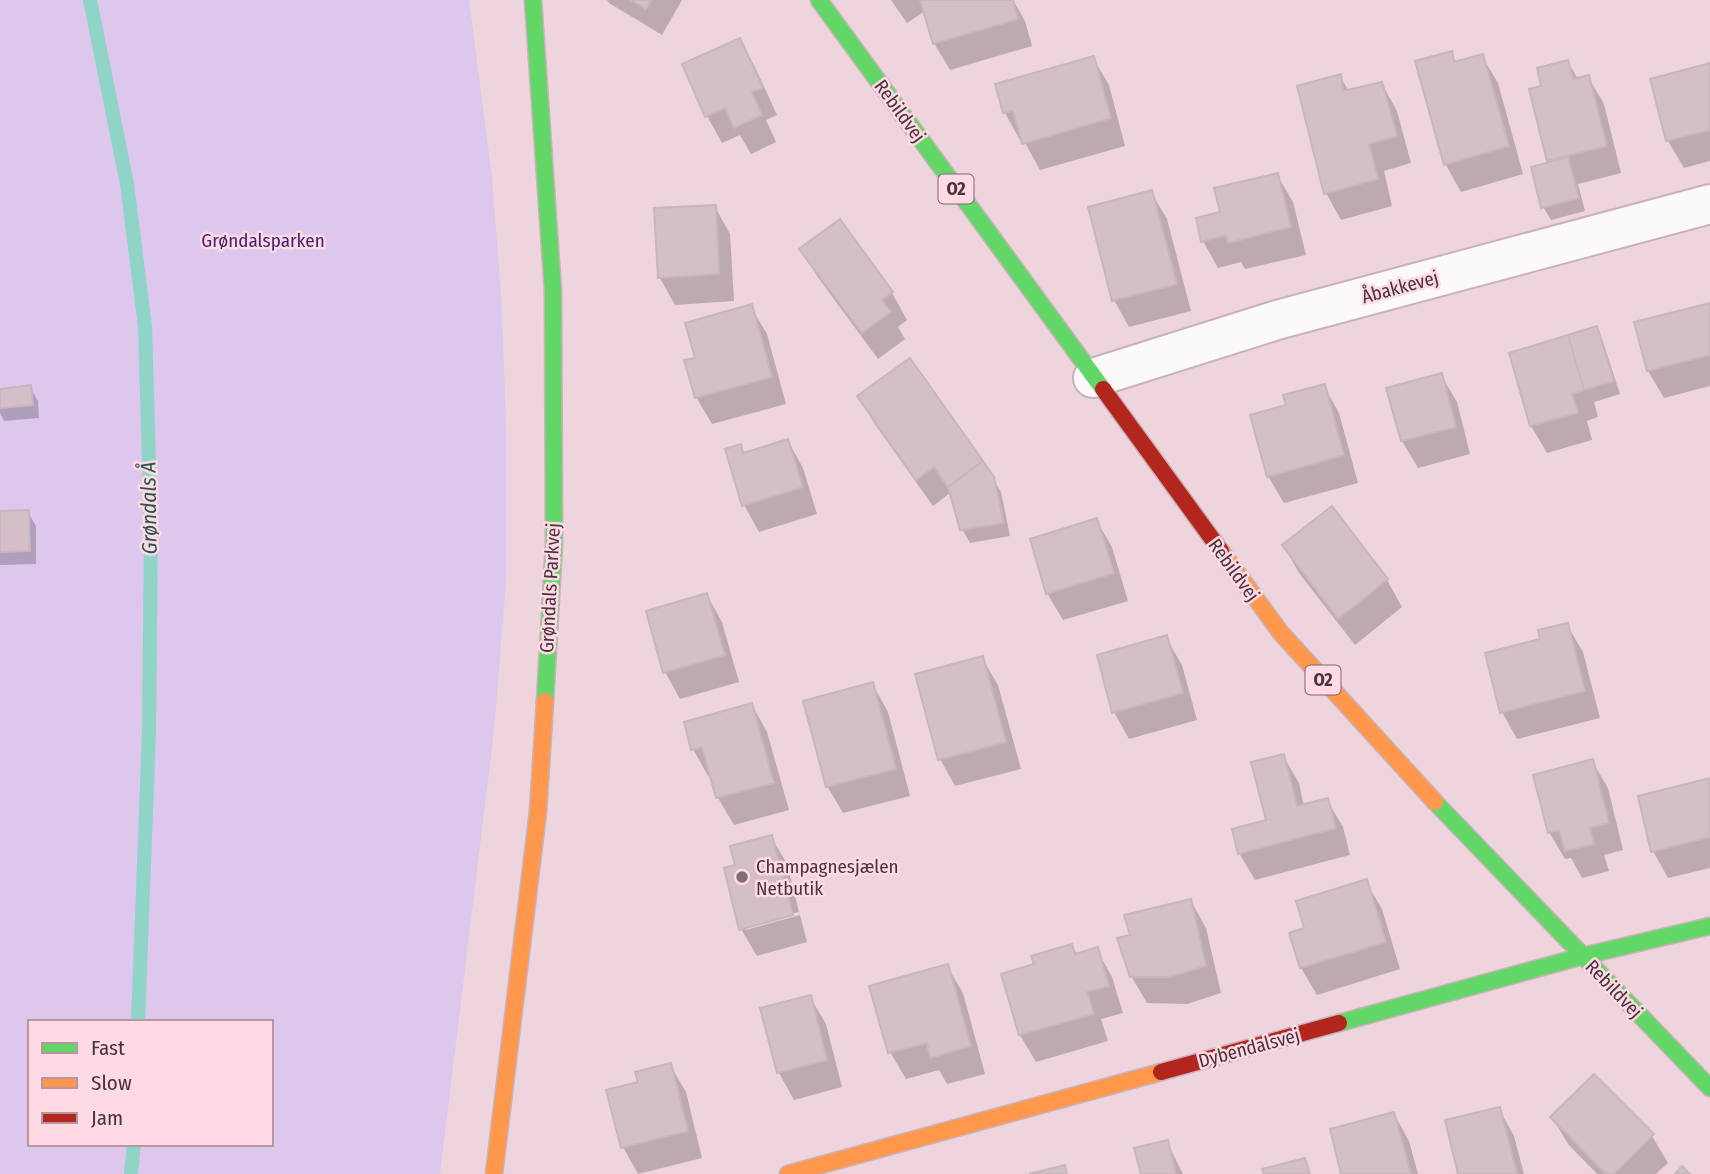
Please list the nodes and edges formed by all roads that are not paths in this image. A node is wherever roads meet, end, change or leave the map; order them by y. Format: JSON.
{"nodes":[{"id":1,"x":533,"y":0,"type":"edge"},
{"id":2,"x":819,"y":0,"type":"edge"},
{"id":3,"x":1710,"y":204,"type":"edge"},
{"id":4,"x":1093,"y":378,"type":"junction"},
{"id":5,"x":1710,"y":926,"type":"edge"},
{"id":6,"x":1583,"y":956,"type":"junction"},
{"id":7,"x":1710,"y":1088,"type":"edge"},
{"id":8,"x":494,"y":1174,"type":"edge"},
{"id":9,"x":789,"y":1174,"type":"edge"}],
"edges":[{"from":1,"to":8,"type":"street","name":"Grøndals Parkvej"},
{"from":2,"to":4,"type":"street","name":"Rebildvej","number":"O2"},
{"from":3,"to":4,"type":"street","name":"Åbakkevej"},
{"from":4,"to":6,"type":"street","name":"Rebildvej","number":"O2"},
{"from":5,"to":6,"type":"street","name":"Dybendalsvej"},
{"from":6,"to":7,"type":"street","name":"Rebildvej","number":"O2"},
{"from":6,"to":9,"type":"street","name":"Dybendalsvej"}]}
